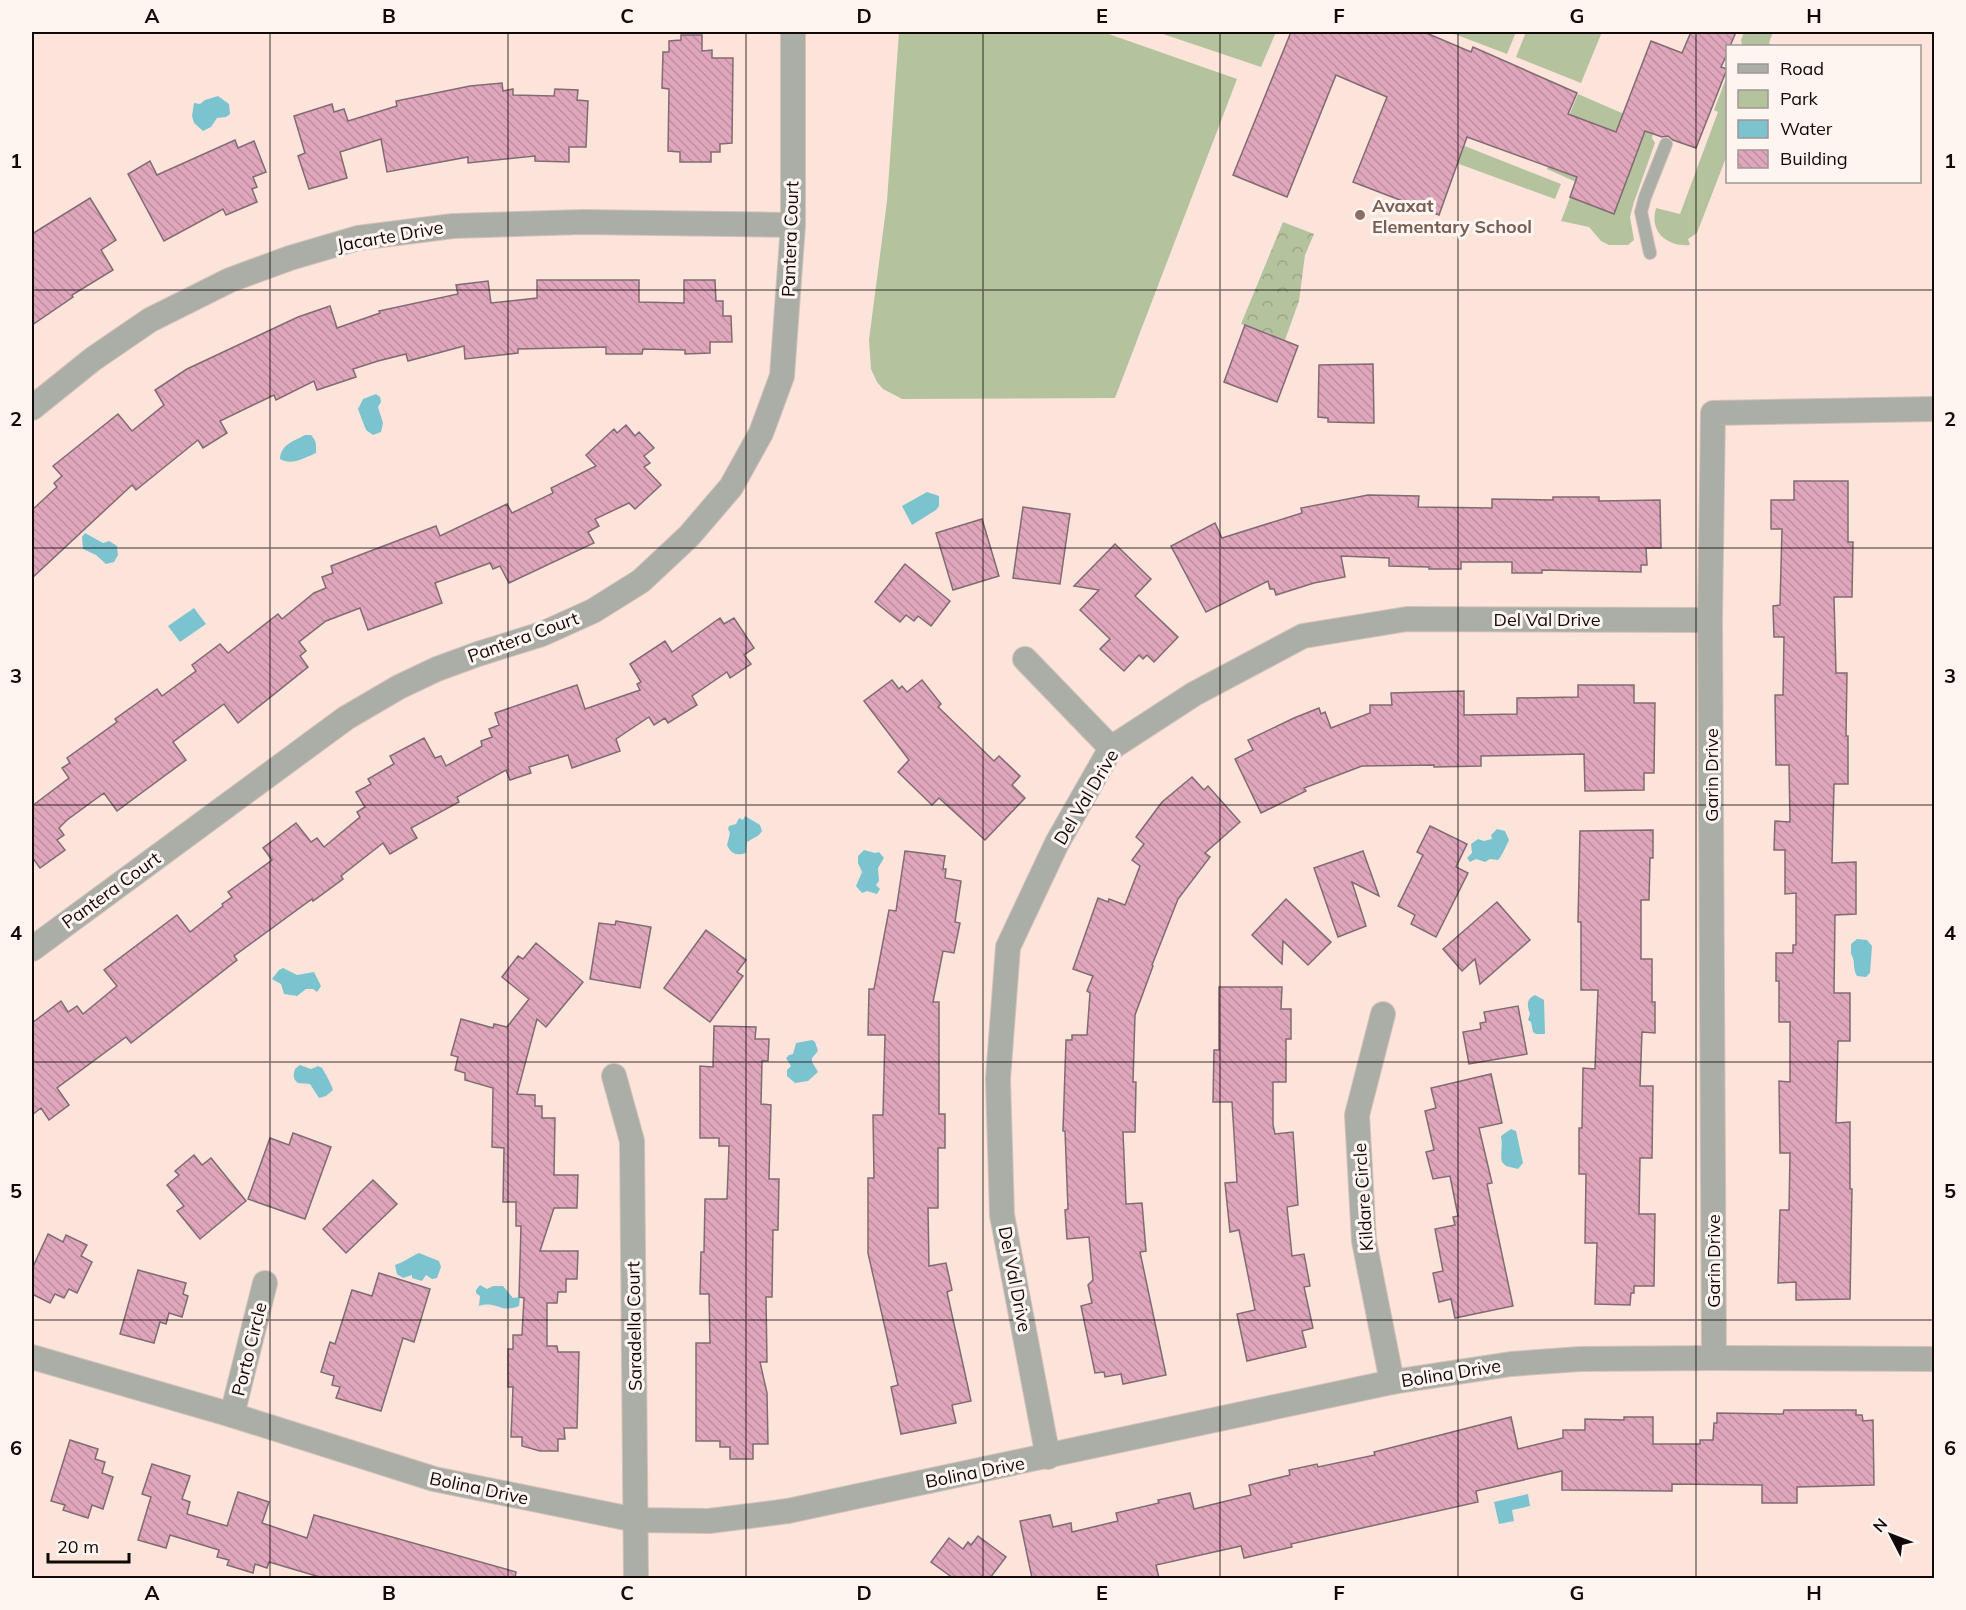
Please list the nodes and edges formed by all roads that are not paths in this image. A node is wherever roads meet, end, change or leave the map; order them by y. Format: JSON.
{"nodes":[{"id":1,"x":793,"y":32,"type":"edge"},
{"id":2,"x":1665,"y":144,"type":"dead end"},
{"id":3,"x":793,"y":225,"type":"junction"},
{"id":4,"x":1650,"y":253,"type":"dead end"},
{"id":5,"x":32,"y":408,"type":"edge"},
{"id":6,"x":1935,"y":409,"type":"edge"},
{"id":7,"x":1710,"y":620,"type":"junction"},
{"id":8,"x":1025,"y":659,"type":"dead end"},
{"id":9,"x":1111,"y":748,"type":"junction"},
{"id":10,"x":32,"y":949,"type":"edge"},
{"id":11,"x":1383,"y":1014,"type":"dead end"},
{"id":12,"x":614,"y":1076,"type":"dead end"},
{"id":13,"x":265,"y":1283,"type":"dead end"},
{"id":14,"x":32,"y":1357,"type":"edge"},
{"id":15,"x":1714,"y":1358,"type":"junction"},
{"id":16,"x":1935,"y":1359,"type":"edge"},
{"id":17,"x":1392,"y":1382,"type":"junction"},
{"id":18,"x":232,"y":1415,"type":"junction"},
{"id":19,"x":1048,"y":1457,"type":"junction"},
{"id":20,"x":636,"y":1520,"type":"junction"},
{"id":21,"x":636,"y":1578,"type":"edge"}],
"edges":[{"from":1,"to":3,"type":"street","name":"Pantera Court"},
{"from":2,"to":4,"type":"lane"},
{"from":3,"to":5,"type":"street","name":"Jacarte Drive"},
{"from":3,"to":10,"type":"street","name":"Pantera Court"},
{"from":6,"to":7,"type":"street","name":"Garin Drive"},
{"from":7,"to":9,"type":"street","name":"Del Val Drive"},
{"from":7,"to":15,"type":"street","name":"Garin Drive"},
{"from":8,"to":9,"type":"street"},
{"from":9,"to":19,"type":"street","name":"Del Val Drive"},
{"from":11,"to":17,"type":"street","name":"Kildare Circle"},
{"from":12,"to":20,"type":"street","name":"Saradella Court"},
{"from":13,"to":18,"type":"street","name":"Porto Circle"},
{"from":14,"to":18,"type":"street","name":"Bolina Drive"},
{"from":15,"to":16,"type":"street","name":"Bolina Drive"},
{"from":15,"to":17,"type":"street","name":"Bolina Drive"},
{"from":17,"to":19,"type":"street","name":"Bolina Drive"},
{"from":18,"to":20,"type":"street","name":"Bolina Drive"},
{"from":19,"to":20,"type":"street","name":"Bolina Drive"},
{"from":20,"to":21,"type":"street","name":"Saradella Court"}]}
